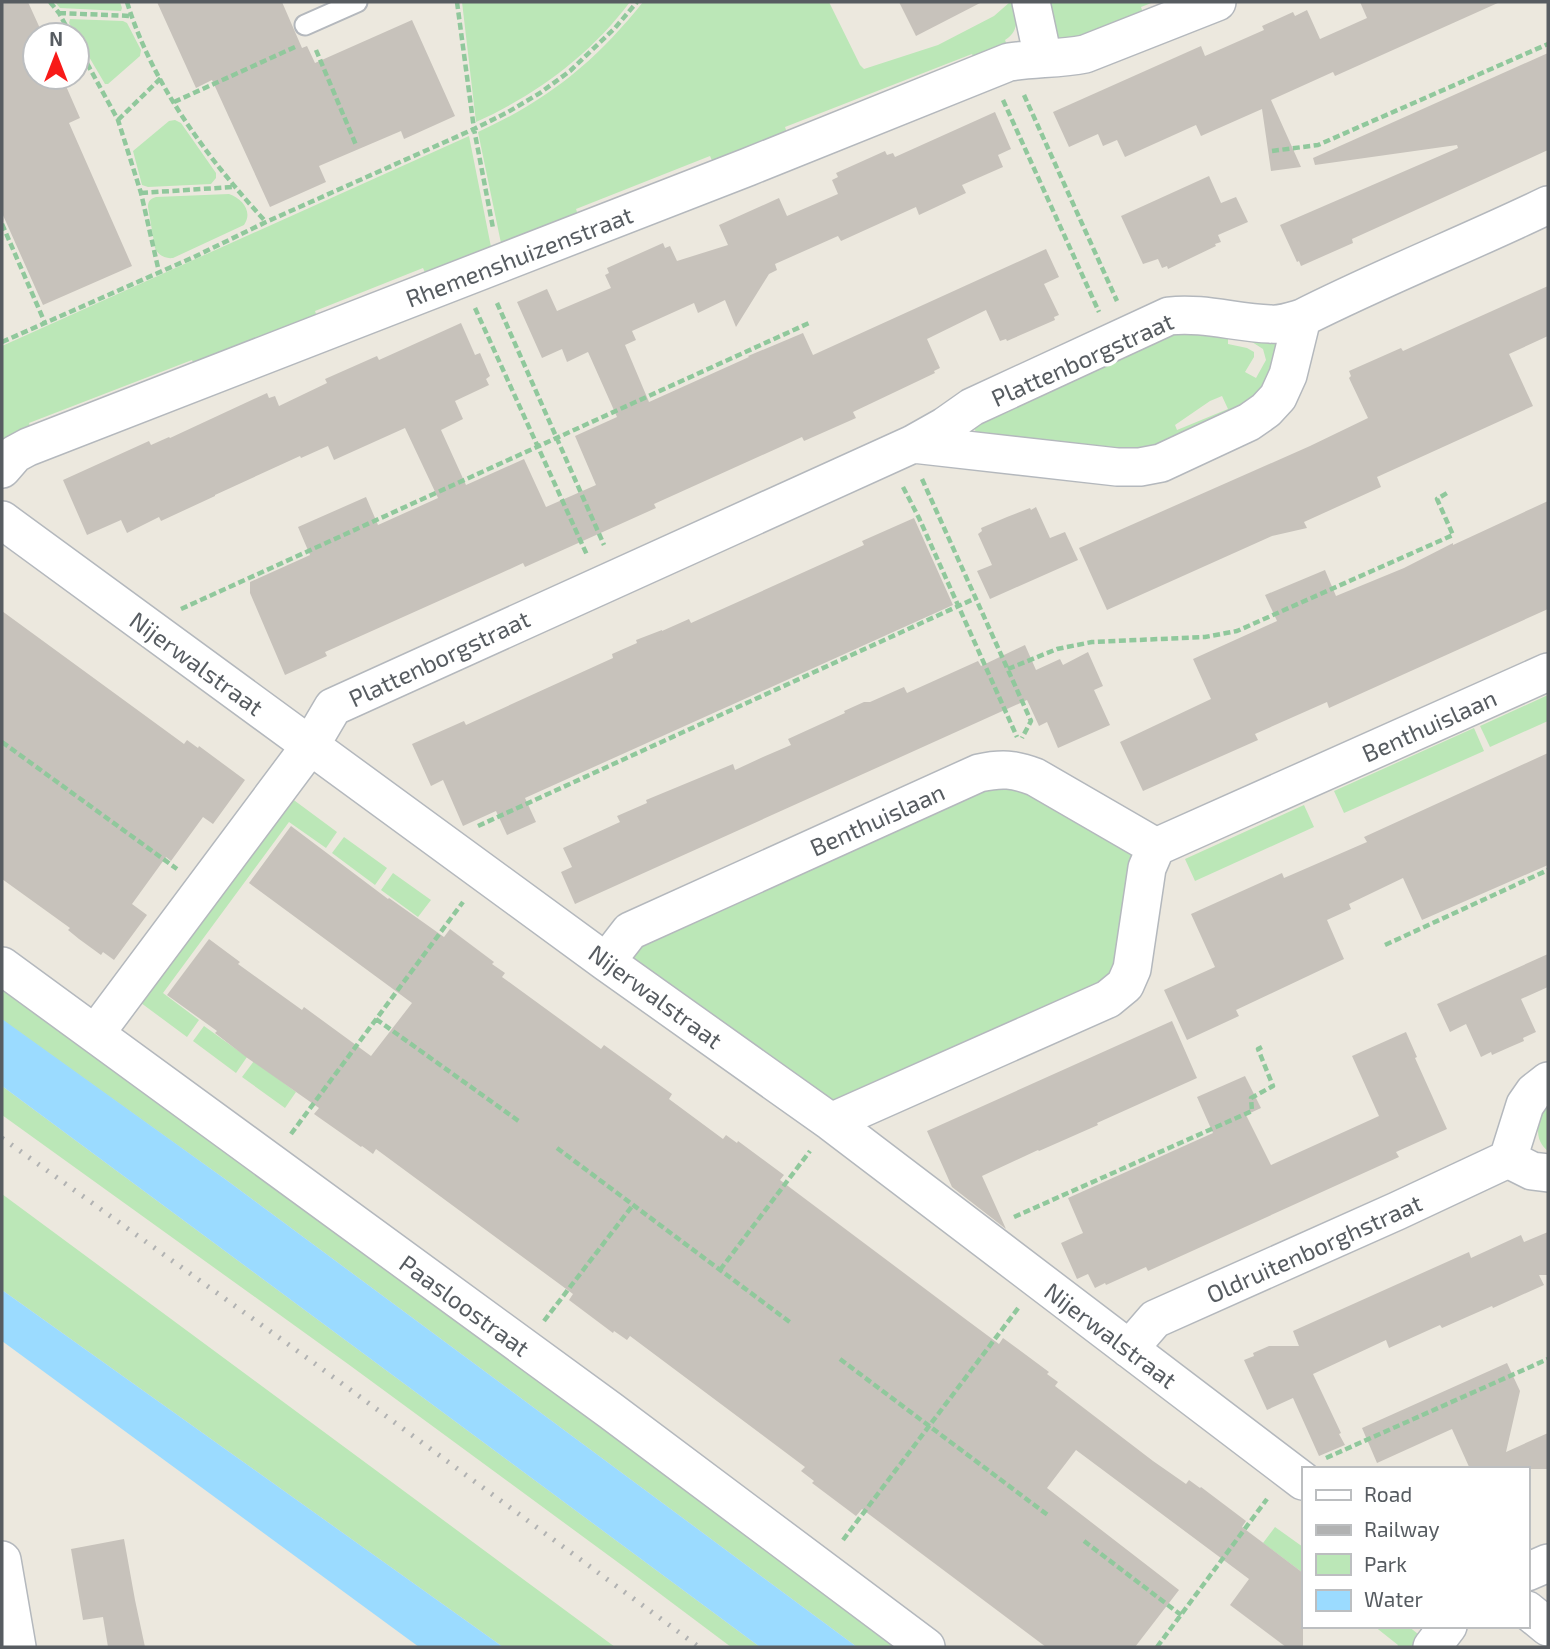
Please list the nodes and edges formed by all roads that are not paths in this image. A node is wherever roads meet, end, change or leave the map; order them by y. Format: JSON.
{"nodes":[{"id":1,"x":357,"y":2,"type":"edge"},
{"id":2,"x":1031,"y":2,"type":"edge"},
{"id":3,"x":1217,"y":2,"type":"edge"},
{"id":4,"x":308,"y":32,"type":"road end"},
{"id":5,"x":1014,"y":63,"type":"junction"},
{"id":6,"x":1548,"y":205,"type":"edge"},
{"id":7,"x":1302,"y":318,"type":"junction"},
{"id":8,"x":903,"y":448,"type":"junction"},
{"id":9,"x":2,"y":469,"type":"edge"},
{"id":10,"x":2,"y":520,"type":"edge"},
{"id":11,"x":1548,"y":672,"type":"edge"},
{"id":12,"x":310,"y":746,"type":"junction"},
{"id":13,"x":1156,"y":847,"type":"junction"},
{"id":14,"x":606,"y":961,"type":"junction"},
{"id":15,"x":2,"y":966,"type":"edge"},
{"id":16,"x":95,"y":1034,"type":"junction"},
{"id":17,"x":1548,"y":1081,"type":"edge"},
{"id":18,"x":831,"y":1122,"type":"junction"},
{"id":19,"x":1508,"y":1159,"type":"junction"},
{"id":20,"x":1548,"y":1173,"type":"edge"},
{"id":21,"x":1129,"y":1349,"type":"junction"},
{"id":22,"x":1302,"y":1470,"type":"edge"},
{"id":23,"x":2,"y":1560,"type":"edge"},
{"id":24,"x":1548,"y":1563,"type":"edge"},
{"id":25,"x":1529,"y":1571,"type":"edge"},
{"id":26,"x":1529,"y":1612,"type":"edge"},
{"id":27,"x":1548,"y":1627,"type":"edge"},
{"id":28,"x":1446,"y":1628,"type":"edge"},
{"id":29,"x":17,"y":1647,"type":"edge"},
{"id":30,"x":926,"y":1647,"type":"edge"},
{"id":31,"x":1432,"y":1647,"type":"edge"}],
"edges":[{"from":1,"to":4,"type":"lane"},
{"from":2,"to":5,"type":"street"},
{"from":3,"to":5,"type":"street","name":"Rhemenshuizenstraat"},
{"from":5,"to":9,"type":"street","name":"Rhemenshuizenstraat"},
{"from":6,"to":7,"type":"street","name":"Plattenborgstraat"},
{"from":7,"to":8,"type":"street","name":"Plattenborgstraat"},
{"from":7,"to":8,"type":"street"},
{"from":8,"to":12,"type":"street","name":"Plattenborgstraat"},
{"from":10,"to":12,"type":"street","name":"Nijerwalstraat"},
{"from":11,"to":13,"type":"street","name":"Benthuislaan"},
{"from":12,"to":14,"type":"street","name":"Nijerwalstraat"},
{"from":12,"to":16,"type":"street","name":"Plattenborgstraat"},
{"from":13,"to":14,"type":"street","name":"Benthuislaan"},
{"from":13,"to":18,"type":"street"},
{"from":14,"to":18,"type":"street","name":"Nijerwalstraat"},
{"from":15,"to":16,"type":"street","name":"Paasloostraat"},
{"from":16,"to":30,"type":"street","name":"Paasloostraat"},
{"from":17,"to":19,"type":"street"},
{"from":18,"to":21,"type":"street","name":"Nijerwalstraat"},
{"from":19,"to":20,"type":"street"},
{"from":19,"to":21,"type":"street","name":"Oldruitenborghstraat"},
{"from":21,"to":22,"type":"street","name":"Nijerwalstraat"},
{"from":23,"to":29,"type":"street"},
{"from":24,"to":25,"type":"street"},
{"from":26,"to":27,"type":"street"},
{"from":28,"to":31,"type":"street"}]}
